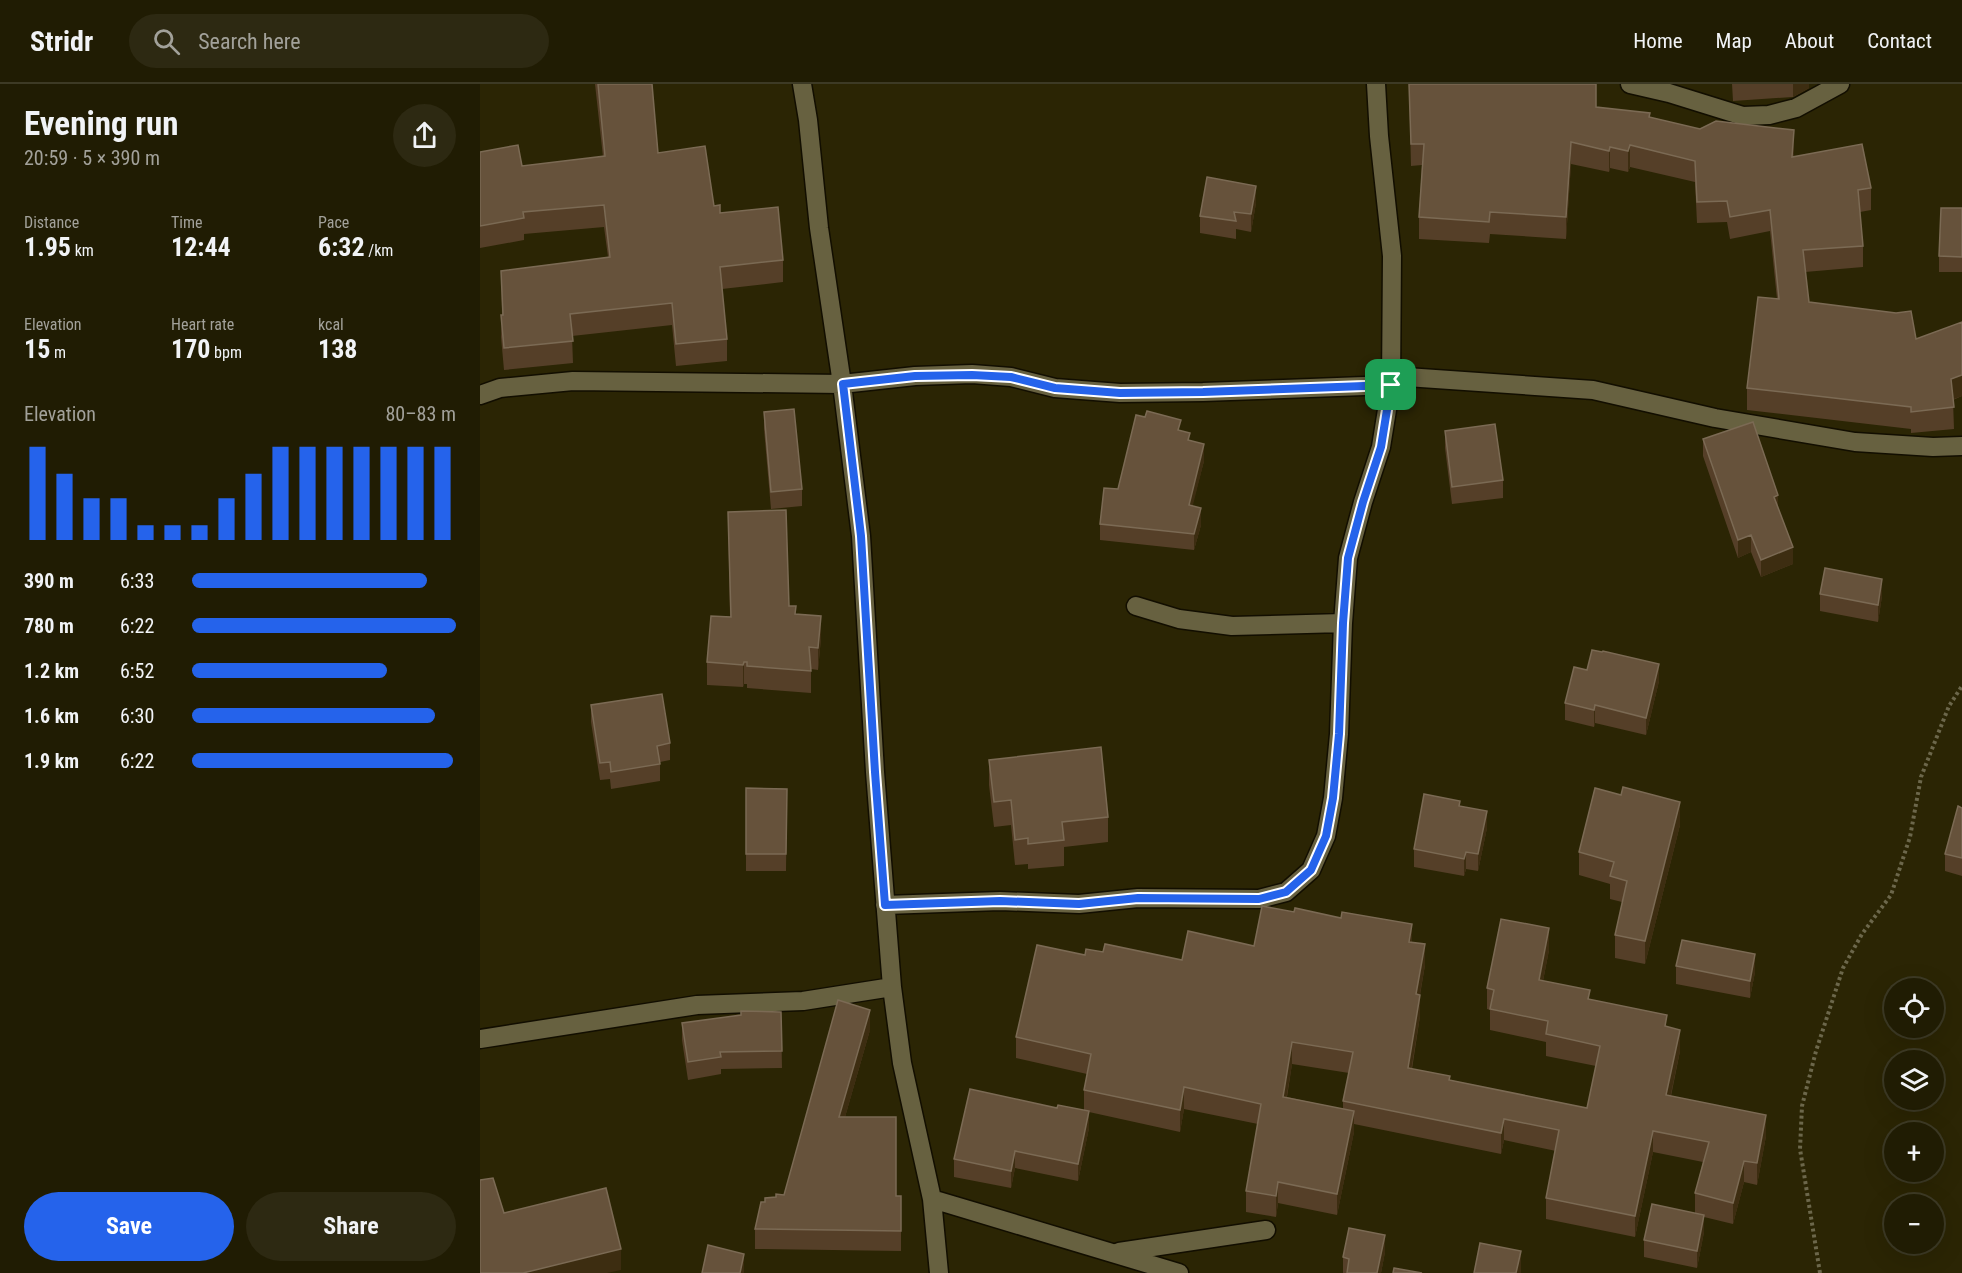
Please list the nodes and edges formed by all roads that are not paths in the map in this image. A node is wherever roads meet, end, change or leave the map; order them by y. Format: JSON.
{"nodes":[{"id":1,"x":802,"y":84,"type":"edge"},
{"id":2,"x":1376,"y":84,"type":"edge"},
{"id":3,"x":1630,"y":84,"type":"edge"},
{"id":4,"x":1840,"y":84,"type":"edge"},
{"id":5,"x":1391,"y":381,"type":"junction"},
{"id":6,"x":843,"y":384,"type":"junction"},
{"id":7,"x":480,"y":395,"type":"edge"},
{"id":8,"x":1962,"y":446,"type":"edge"},
{"id":9,"x":1136,"y":606,"type":"dead end"},
{"id":10,"x":1343,"y":623,"type":"junction"},
{"id":11,"x":885,"y":905,"type":"junction"},
{"id":12,"x":892,"y":987,"type":"junction"},
{"id":13,"x":480,"y":1039,"type":"edge"},
{"id":14,"x":932,"y":1199,"type":"junction"},
{"id":15,"x":1266,"y":1230,"type":"dead end"},
{"id":16,"x":1115,"y":1253,"type":"junction"},
{"id":17,"x":939,"y":1273,"type":"edge"},
{"id":18,"x":1179,"y":1273,"type":"edge"}],
"edges":[{"from":1,"to":6,"type":"street"},
{"from":2,"to":5,"type":"street"},
{"from":3,"to":4,"type":"street"},
{"from":5,"to":6,"type":"street"},
{"from":5,"to":8,"type":"street"},
{"from":5,"to":10,"type":"street"},
{"from":6,"to":7,"type":"street"},
{"from":6,"to":11,"type":"street"},
{"from":9,"to":10,"type":"street"},
{"from":10,"to":11,"type":"street"},
{"from":11,"to":12,"type":"street"},
{"from":12,"to":13,"type":"street"},
{"from":12,"to":14,"type":"street"},
{"from":14,"to":16,"type":"street"},
{"from":14,"to":17,"type":"street"},
{"from":15,"to":16,"type":"street"},
{"from":16,"to":18,"type":"street"}]}
